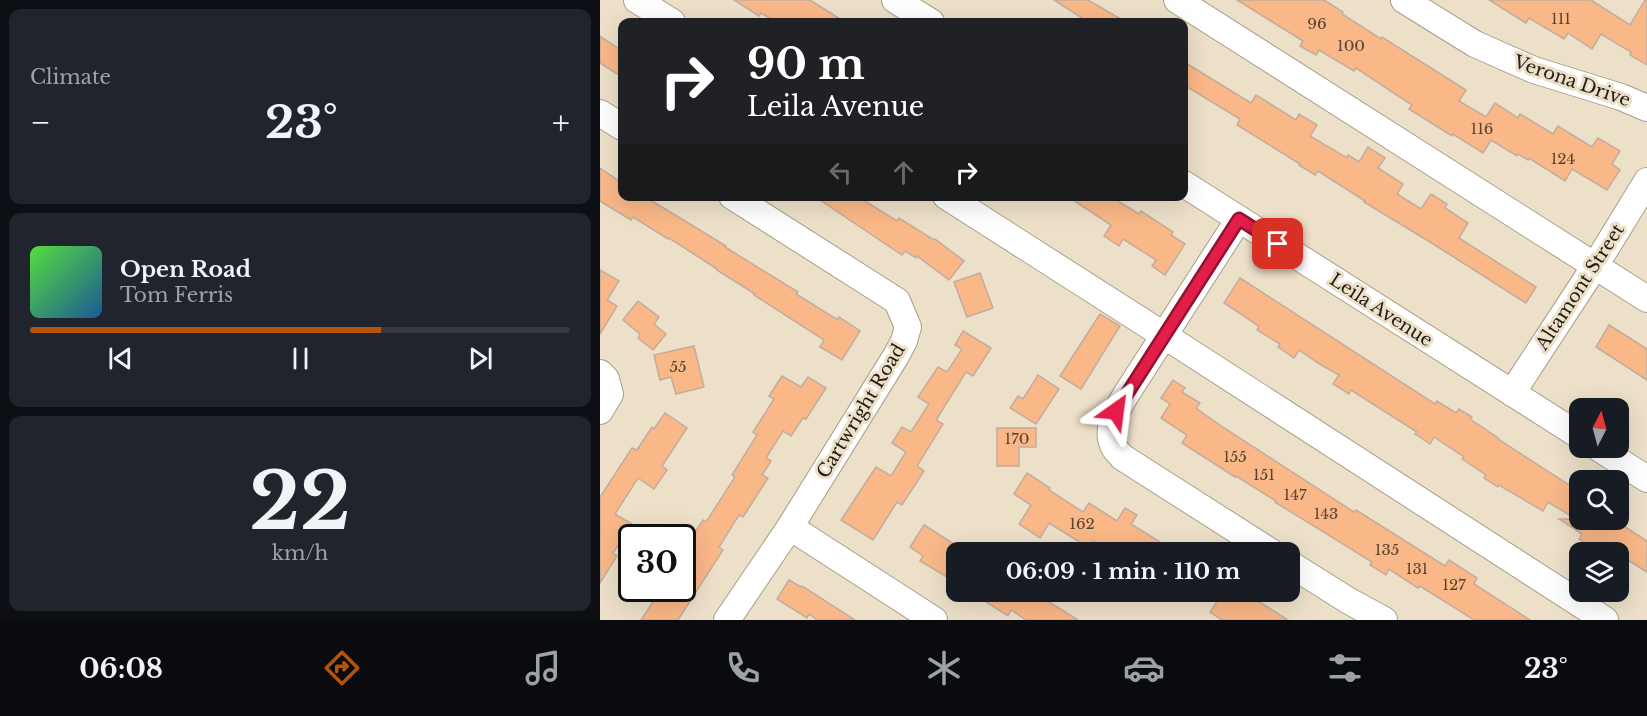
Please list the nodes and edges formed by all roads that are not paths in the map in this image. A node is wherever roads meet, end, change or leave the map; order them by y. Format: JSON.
{"nodes":[{"id":1,"x":637,"y":0,"type":"edge"},
{"id":2,"x":896,"y":0,"type":"edge"},
{"id":3,"x":1177,"y":0,"type":"edge"},
{"id":4,"x":1404,"y":0,"type":"edge"},
{"id":5,"x":666,"y":18,"type":"edge"},
{"id":6,"x":925,"y":18,"type":"edge"},
{"id":7,"x":1647,"y":108,"type":"edge"},
{"id":8,"x":600,"y":113,"type":"edge"},
{"id":9,"x":618,"y":124,"type":"edge"},
{"id":10,"x":1647,"y":181,"type":"edge"},
{"id":11,"x":1188,"y":187,"type":"edge"},
{"id":12,"x":740,"y":201,"type":"edge"},
{"id":13,"x":954,"y":201,"type":"edge"},
{"id":14,"x":1239,"y":219,"type":"junction"},
{"id":15,"x":1595,"y":266,"type":"junction"},
{"id":16,"x":1647,"y":299,"type":"edge"},
{"id":17,"x":1165,"y":336,"type":"junction"},
{"id":18,"x":600,"y":373,"type":"edge"},
{"id":19,"x":1512,"y":393,"type":"junction"},
{"id":20,"x":600,"y":411,"type":"edge"},
{"id":21,"x":1569,"y":429,"type":"edge"},
{"id":22,"x":1614,"y":458,"type":"edge"},
{"id":23,"x":1647,"y":479,"type":"edge"},
{"id":24,"x":790,"y":527,"type":"junction"},
{"id":25,"x":1255,"y":542,"type":"edge"},
{"id":26,"x":1300,"y":570,"type":"edge"},
{"id":27,"x":728,"y":620,"type":"edge"},
{"id":28,"x":934,"y":620,"type":"edge"},
{"id":29,"x":1384,"y":620,"type":"edge"},
{"id":30,"x":1605,"y":620,"type":"edge"}],
"edges":[{"from":1,"to":5,"type":"street"},
{"from":2,"to":6,"type":"street"},
{"from":3,"to":15,"type":"street"},
{"from":4,"to":7,"type":"street","name":"Verona Drive"},
{"from":8,"to":9,"type":"street"},
{"from":10,"to":15,"type":"street","name":"Altamont Street"},
{"from":11,"to":14,"type":"street","name":"Leila Avenue"},
{"from":12,"to":24,"type":"street","name":"Cartwright Road"},
{"from":13,"to":17,"type":"street"},
{"from":14,"to":17,"type":"street"},
{"from":14,"to":19,"type":"street","name":"Leila Avenue"},
{"from":15,"to":16,"type":"street"},
{"from":15,"to":19,"type":"street","name":"Altamont Street"},
{"from":17,"to":25,"type":"street"},
{"from":17,"to":30,"type":"street"},
{"from":18,"to":20,"type":"street"},
{"from":19,"to":21,"type":"street","name":"Leila Avenue"},
{"from":22,"to":23,"type":"street"},
{"from":24,"to":27,"type":"street","name":"Cartwright Road"},
{"from":24,"to":28,"type":"street"},
{"from":26,"to":29,"type":"street"}]}
